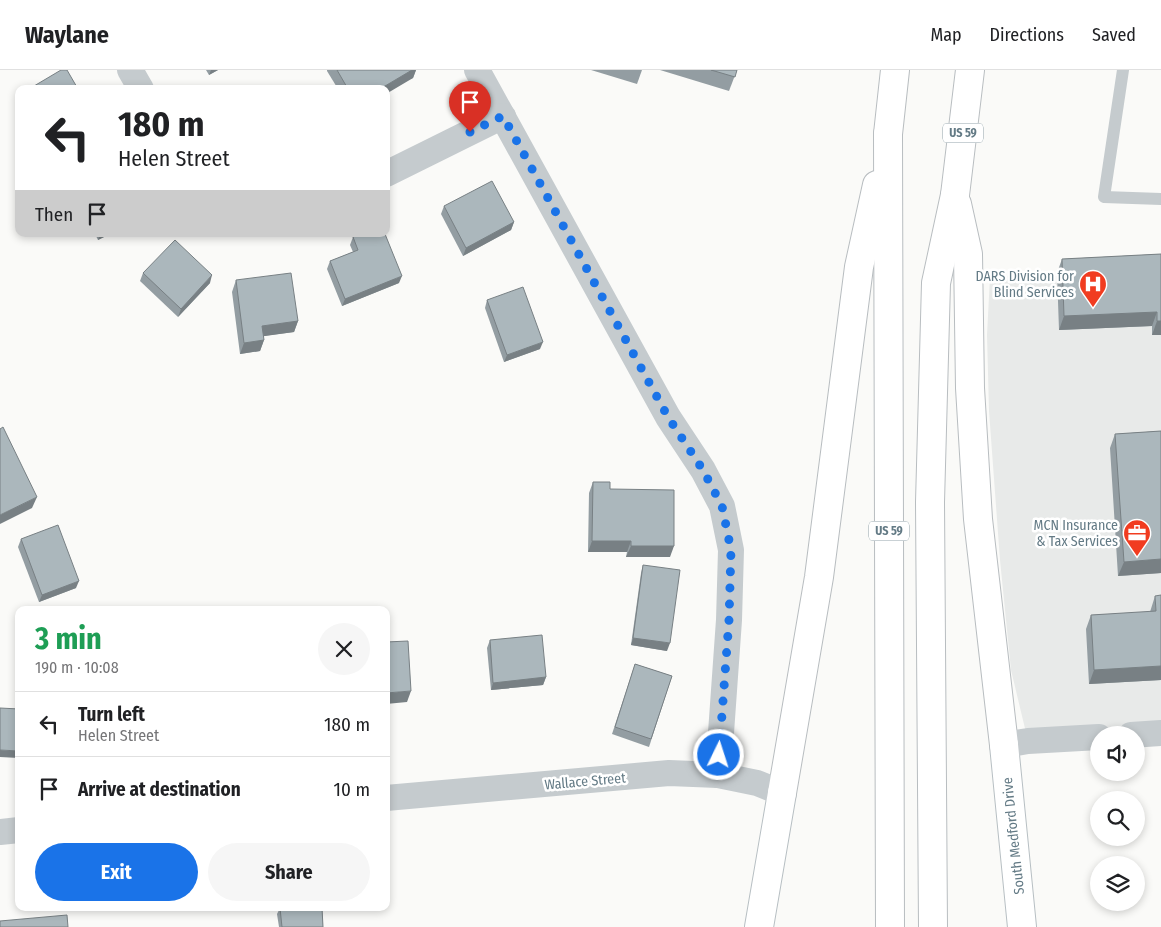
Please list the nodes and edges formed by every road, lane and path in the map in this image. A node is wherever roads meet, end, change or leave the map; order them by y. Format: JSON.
{"nodes":[{"id":1,"x":130,"y":70,"type":"edge"},
{"id":2,"x":477,"y":70,"type":"edge"},
{"id":3,"x":895,"y":70,"type":"edge"},
{"id":4,"x":970,"y":70,"type":"edge"},
{"id":5,"x":1123,"y":70,"type":"edge"},
{"id":6,"x":139,"y":85,"type":"edge"},
{"id":7,"x":503,"y":116,"type":"junction"},
{"id":8,"x":888,"y":134,"type":"junction"},
{"id":9,"x":390,"y":172,"type":"edge"},
{"id":10,"x":955,"y":195,"type":"junction"},
{"id":11,"x":1161,"y":199,"type":"edge"},
{"id":12,"x":1161,"y":733,"type":"edge"},
{"id":13,"x":1145,"y":734,"type":"edge"},
{"id":14,"x":1090,"y":738,"type":"edge"},
{"id":15,"x":1004,"y":745,"type":"junction"},
{"id":16,"x":718,"y":775,"type":"junction"},
{"id":17,"x":782,"y":793,"type":"junction"},
{"id":18,"x":390,"y":798,"type":"edge"},
{"id":19,"x":15,"y":830,"type":"edge"},
{"id":20,"x":0,"y":832,"type":"edge"},
{"id":21,"x":759,"y":927,"type":"edge"},
{"id":22,"x":890,"y":927,"type":"edge"},
{"id":23,"x":933,"y":927,"type":"edge"},
{"id":24,"x":1022,"y":927,"type":"edge"}],
"edges":[{"from":1,"to":6,"type":"street"},
{"from":2,"to":7,"type":"street"},
{"from":3,"to":8,"type":"main road","number":"US 59"},
{"from":4,"to":10,"type":"main road","number":"US 59"},
{"from":5,"to":11,"type":"lane"},
{"from":7,"to":9,"type":"street"},
{"from":7,"to":16,"type":"street"},
{"from":8,"to":17,"type":"main road"},
{"from":8,"to":22,"type":"main road","number":"US 59"},
{"from":10,"to":15,"type":"main road","name":"South Medford Drive"},
{"from":10,"to":23,"type":"main road","number":"US 59"},
{"from":12,"to":13,"type":"street"},
{"from":14,"to":15,"type":"street"},
{"from":15,"to":24,"type":"main road","name":"South Medford Drive"},
{"from":16,"to":17,"type":"street","name":"Wallace Street"},
{"from":16,"to":18,"type":"street","name":"Wallace Street"},
{"from":17,"to":21,"type":"main road"},
{"from":19,"to":20,"type":"street"}]}
